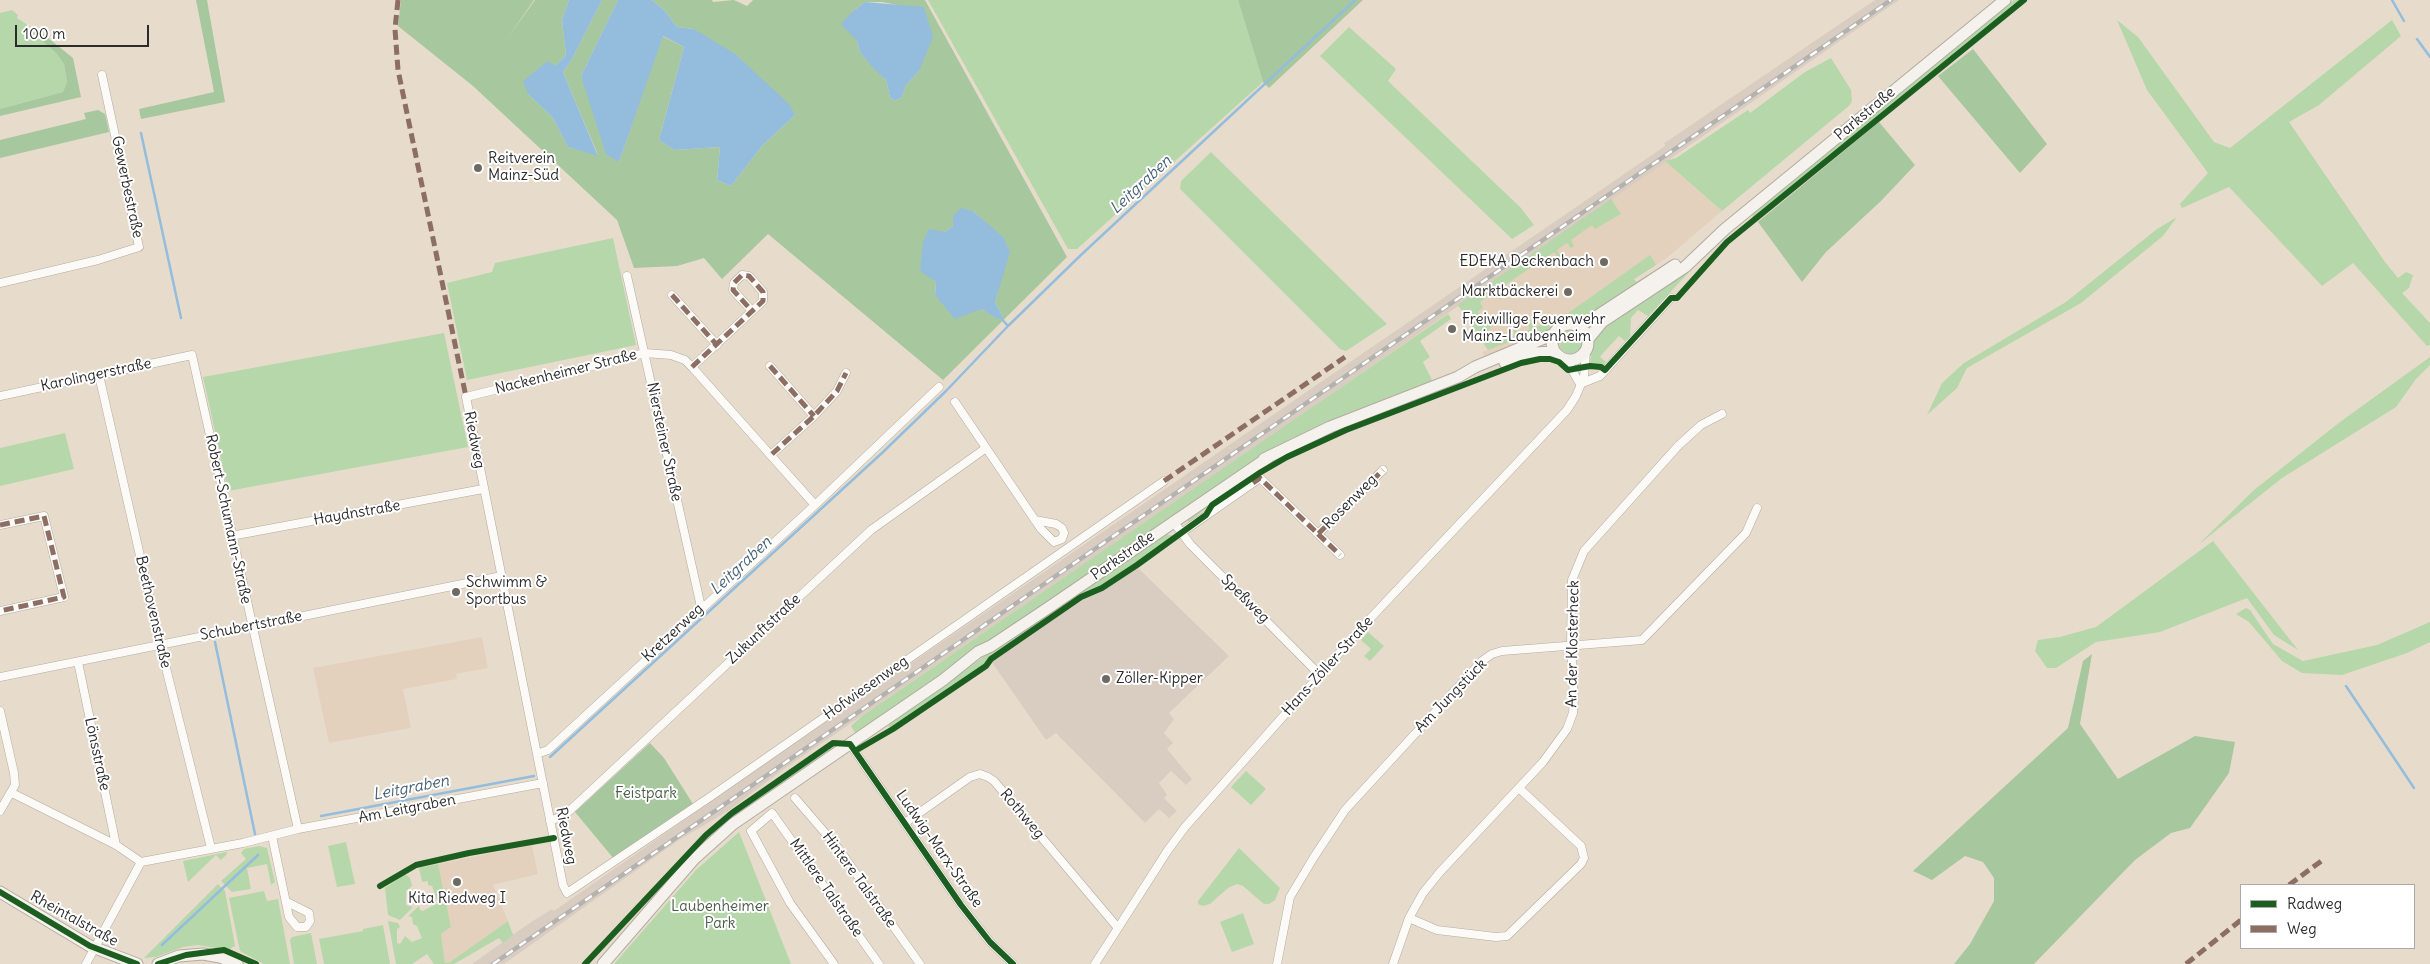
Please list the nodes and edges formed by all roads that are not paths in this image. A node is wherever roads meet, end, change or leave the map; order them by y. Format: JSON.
{"nodes":[{"id":1,"x":2005,"y":0,"type":"edge"},
{"id":2,"x":102,"y":75,"type":"dead end"},
{"id":3,"x":1726,"y":229,"type":"junction"},
{"id":4,"x":627,"y":276,"type":"dead end"},
{"id":5,"x":0,"y":283,"type":"edge"},
{"id":6,"x":672,"y":295,"type":"dead end"},
{"id":7,"x":1671,"y":298,"type":"dead end"},
{"id":8,"x":752,"y":311,"type":"junction"},
{"id":9,"x":1576,"y":325,"type":"junction"},
{"id":10,"x":1554,"y":334,"type":"junction"},
{"id":11,"x":716,"y":344,"type":"junction"},
{"id":12,"x":1587,"y":345,"type":"junction"},
{"id":13,"x":645,"y":352,"type":"junction"},
{"id":14,"x":1555,"y":352,"type":"junction"},
{"id":15,"x":192,"y":355,"type":"joint"},
{"id":16,"x":1566,"y":359,"type":"junction"},
{"id":17,"x":770,"y":366,"type":"dead end"},
{"id":18,"x":692,"y":367,"type":"junction"},
{"id":19,"x":846,"y":373,"type":"dead end"},
{"id":20,"x":99,"y":374,"type":"junction"},
{"id":21,"x":1458,"y":377,"type":"junction"},
{"id":22,"x":1580,"y":384,"type":"junction"},
{"id":23,"x":939,"y":387,"type":"dead end"},
{"id":24,"x":0,"y":396,"type":"edge"},
{"id":25,"x":466,"y":397,"type":"joint"},
{"id":26,"x":955,"y":402,"type":"dead end"},
{"id":27,"x":1722,"y":414,"type":"dead end"},
{"id":28,"x":814,"y":416,"type":"junction"},
{"id":29,"x":986,"y":448,"type":"junction"},
{"id":30,"x":772,"y":454,"type":"junction"},
{"id":31,"x":1383,"y":470,"type":"dead end"},
{"id":32,"x":1164,"y":481,"type":"dead end"},
{"id":33,"x":483,"y":489,"type":"junction"},
{"id":34,"x":815,"y":505,"type":"junction"},
{"id":35,"x":1757,"y":508,"type":"dead end"},
{"id":36,"x":1036,"y":520,"type":"junction"},
{"id":37,"x":1173,"y":521,"type":"junction"},
{"id":38,"x":0,"y":525,"type":"edge"},
{"id":39,"x":1181,"y":533,"type":"junction"},
{"id":40,"x":1318,"y":534,"type":"junction"},
{"id":41,"x":232,"y":536,"type":"junction"},
{"id":42,"x":1058,"y":542,"type":"junction"},
{"id":43,"x":1064,"y":550,"type":"junction"},
{"id":44,"x":1340,"y":555,"type":"dead end"},
{"id":45,"x":502,"y":576,"type":"junction"},
{"id":46,"x":702,"y":607,"type":"junction"},
{"id":47,"x":0,"y":610,"type":"edge"},
{"id":48,"x":252,"y":626,"type":"junction"},
{"id":49,"x":160,"y":644,"type":"junction"},
{"id":50,"x":1571,"y":646,"type":"junction"},
{"id":51,"x":78,"y":662,"type":"junction"},
{"id":52,"x":1320,"y":675,"type":"junction"},
{"id":53,"x":0,"y":677,"type":"edge"},
{"id":54,"x":0,"y":711,"type":"edge"},
{"id":55,"x":850,"y":744,"type":"junction"},
{"id":56,"x":537,"y":754,"type":"junction"},
{"id":57,"x":543,"y":783,"type":"junction"},
{"id":58,"x":1519,"y":788,"type":"junction"},
{"id":59,"x":12,"y":793,"type":"junction"},
{"id":60,"x":795,"y":798,"type":"dead end"},
{"id":61,"x":0,"y":811,"type":"edge"},
{"id":62,"x":550,"y":821,"type":"junction"},
{"id":63,"x":905,"y":823,"type":"junction"},
{"id":64,"x":298,"y":829,"type":"junction"},
{"id":65,"x":272,"y":836,"type":"junction"},
{"id":66,"x":116,"y":845,"type":"junction"},
{"id":67,"x":211,"y":848,"type":"junction"},
{"id":68,"x":141,"y":862,"type":"junction"},
{"id":69,"x":0,"y":892,"type":"edge"},
{"id":70,"x":567,"y":893,"type":"joint"},
{"id":71,"x":287,"y":902,"type":"dead end"},
{"id":72,"x":1409,"y":918,"type":"junction"},
{"id":73,"x":1118,"y":928,"type":"junction"},
{"id":74,"x":94,"y":948,"type":"junction"},
{"id":75,"x":603,"y":963,"type":"edge"},
{"id":76,"x":86,"y":964,"type":"edge"},
{"id":77,"x":137,"y":964,"type":"edge"},
{"id":78,"x":161,"y":964,"type":"edge"},
{"id":79,"x":237,"y":964,"type":"edge"},
{"id":80,"x":834,"y":964,"type":"edge"},
{"id":81,"x":878,"y":964,"type":"edge"},
{"id":82,"x":920,"y":964,"type":"edge"},
{"id":83,"x":1013,"y":964,"type":"edge"},
{"id":84,"x":1095,"y":964,"type":"edge"},
{"id":85,"x":1277,"y":964,"type":"edge"},
{"id":86,"x":1393,"y":964,"type":"edge"}],
"edges":[{"from":1,"to":3,"type":"main road","name":"Parkstraße"},
{"from":2,"to":5,"type":"street","name":"Gewerbestraße"},
{"from":3,"to":9,"type":"main road","name":"Parkstraße"},
{"from":3,"to":12,"type":"main road","name":"Parkstraße"},
{"from":4,"to":13,"type":"street","name":"Niersteiner Straße"},
{"from":6,"to":11,"type":"street"},
{"from":7,"to":22,"type":"street"},
{"from":8,"to":8,"type":"street"},
{"from":8,"to":11,"type":"street"},
{"from":9,"to":10,"type":"main road"},
{"from":9,"to":12,"type":"main road"},
{"from":10,"to":14,"type":"main road"},
{"from":10,"to":21,"type":"main road","name":"Parkstraße"},
{"from":11,"to":18,"type":"street"},
{"from":12,"to":16,"type":"main road"},
{"from":12,"to":22,"type":"street","name":"Hans-Zöller-Straße"},
{"from":13,"to":18,"type":"street","name":"Nackenheimer Straße"},
{"from":13,"to":25,"type":"street","name":"Nackenheimer Straße"},
{"from":13,"to":46,"type":"street","name":"Niersteiner Straße"},
{"from":14,"to":16,"type":"main road"},
{"from":14,"to":21,"type":"main road","name":"Parkstraße"},
{"from":15,"to":20,"type":"street","name":"Karolingerstraße"},
{"from":15,"to":41,"type":"street","name":"Robert-Schumann-Straße"},
{"from":16,"to":22,"type":"street"},
{"from":17,"to":28,"type":"street"},
{"from":18,"to":30,"type":"street","name":"Nackenheimer Straße"},
{"from":19,"to":28,"type":"street"},
{"from":20,"to":24,"type":"street","name":"Karolingerstraße"},
{"from":20,"to":49,"type":"street","name":"Beethovenstraße"},
{"from":21,"to":37,"type":"main road","name":"Parkstraße"},
{"from":22,"to":52,"type":"street","name":"Hans-Zöller-Straße"},
{"from":23,"to":34,"type":"street","name":"Kretzerweg"},
{"from":25,"to":33,"type":"street","name":"Riedweg"},
{"from":26,"to":29,"type":"street"},
{"from":27,"to":50,"type":"street","name":"An der Klosterheck"},
{"from":28,"to":30,"type":"street"},
{"from":29,"to":36,"type":"street"},
{"from":29,"to":62,"type":"street","name":"Zukunftstraße"},
{"from":30,"to":34,"type":"street","name":"Nackenheimer Straße"},
{"from":31,"to":40,"type":"street","name":"Rosenweg"},
{"from":32,"to":43,"type":"street","name":"Hofwiesenweg"},
{"from":33,"to":41,"type":"street","name":"Haydnstraße"},
{"from":33,"to":45,"type":"street","name":"Riedweg"},
{"from":34,"to":46,"type":"street","name":"Kretzerweg"},
{"from":35,"to":50,"type":"street","name":"Am Jungstück"},
{"from":36,"to":42,"type":"street"},
{"from":36,"to":42,"type":"street"},
{"from":37,"to":39,"type":"street","name":"Speßweg"},
{"from":37,"to":55,"type":"main road","name":"Parkstraße"},
{"from":38,"to":47,"type":"street"},
{"from":39,"to":40,"type":"street","name":"Rosenweg"},
{"from":39,"to":52,"type":"street","name":"Speßweg"},
{"from":40,"to":44,"type":"street","name":"Rosenweg"},
{"from":41,"to":48,"type":"street","name":"Robert-Schumann-Straße"},
{"from":42,"to":43,"type":"street"},
{"from":43,"to":70,"type":"street","name":"Hofwiesenweg"},
{"from":45,"to":48,"type":"street","name":"Schubertstraße"},
{"from":45,"to":56,"type":"street","name":"Riedweg"},
{"from":46,"to":56,"type":"street","name":"Kretzerweg"},
{"from":48,"to":49,"type":"street","name":"Schubertstraße"},
{"from":48,"to":64,"type":"street","name":"Robert-Schumann-Straße"},
{"from":49,"to":51,"type":"street","name":"Schubertstraße"},
{"from":49,"to":67,"type":"street","name":"Beethovenstraße"},
{"from":50,"to":58,"type":"street","name":"An der Klosterheck"},
{"from":50,"to":85,"type":"street","name":"Am Jungstück"},
{"from":51,"to":53,"type":"street","name":"Schubertstraße"},
{"from":51,"to":66,"type":"street","name":"Lönsstraße"},
{"from":52,"to":73,"type":"street","name":"Hans-Zöller-Straße"},
{"from":54,"to":59,"type":"street"},
{"from":55,"to":63,"type":"street","name":"Ludwig-Marx-Straße"},
{"from":55,"to":75,"type":"main road","name":"Parkstraße"},
{"from":56,"to":57,"type":"street","name":"Riedweg"},
{"from":57,"to":62,"type":"street","name":"Riedweg"},
{"from":57,"to":64,"type":"street","name":"Am Leitgraben"},
{"from":58,"to":72,"type":"street","name":"An der Klosterheck"},
{"from":58,"to":72,"type":"street"},
{"from":59,"to":61,"type":"street"},
{"from":59,"to":66,"type":"street"},
{"from":60,"to":82,"type":"street","name":"Hintere Talstraße"},
{"from":62,"to":70,"type":"street","name":"Riedweg"},
{"from":63,"to":73,"type":"street","name":"Rothweg"},
{"from":63,"to":83,"type":"street","name":"Ludwig-Marx-Straße"},
{"from":64,"to":65,"type":"street","name":"Am Leitgraben"},
{"from":65,"to":67,"type":"street","name":"Am Leitgraben"},
{"from":65,"to":71,"type":"street"},
{"from":66,"to":68,"type":"street"},
{"from":67,"to":68,"type":"street","name":"Am Leitgraben"},
{"from":68,"to":74,"type":"street"},
{"from":69,"to":74,"type":"main road","name":"Rheintalstraße"},
{"from":72,"to":86,"type":"street","name":"An der Klosterheck"},
{"from":73,"to":84,"type":"street","name":"Hans-Zöller-Straße"},
{"from":74,"to":76,"type":"street"},
{"from":74,"to":77,"type":"main road","name":"Rheintalstraße"},
{"from":78,"to":79,"type":"main road"},
{"from":80,"to":81,"type":"street","name":"Mittlere Talstraße"}]}
